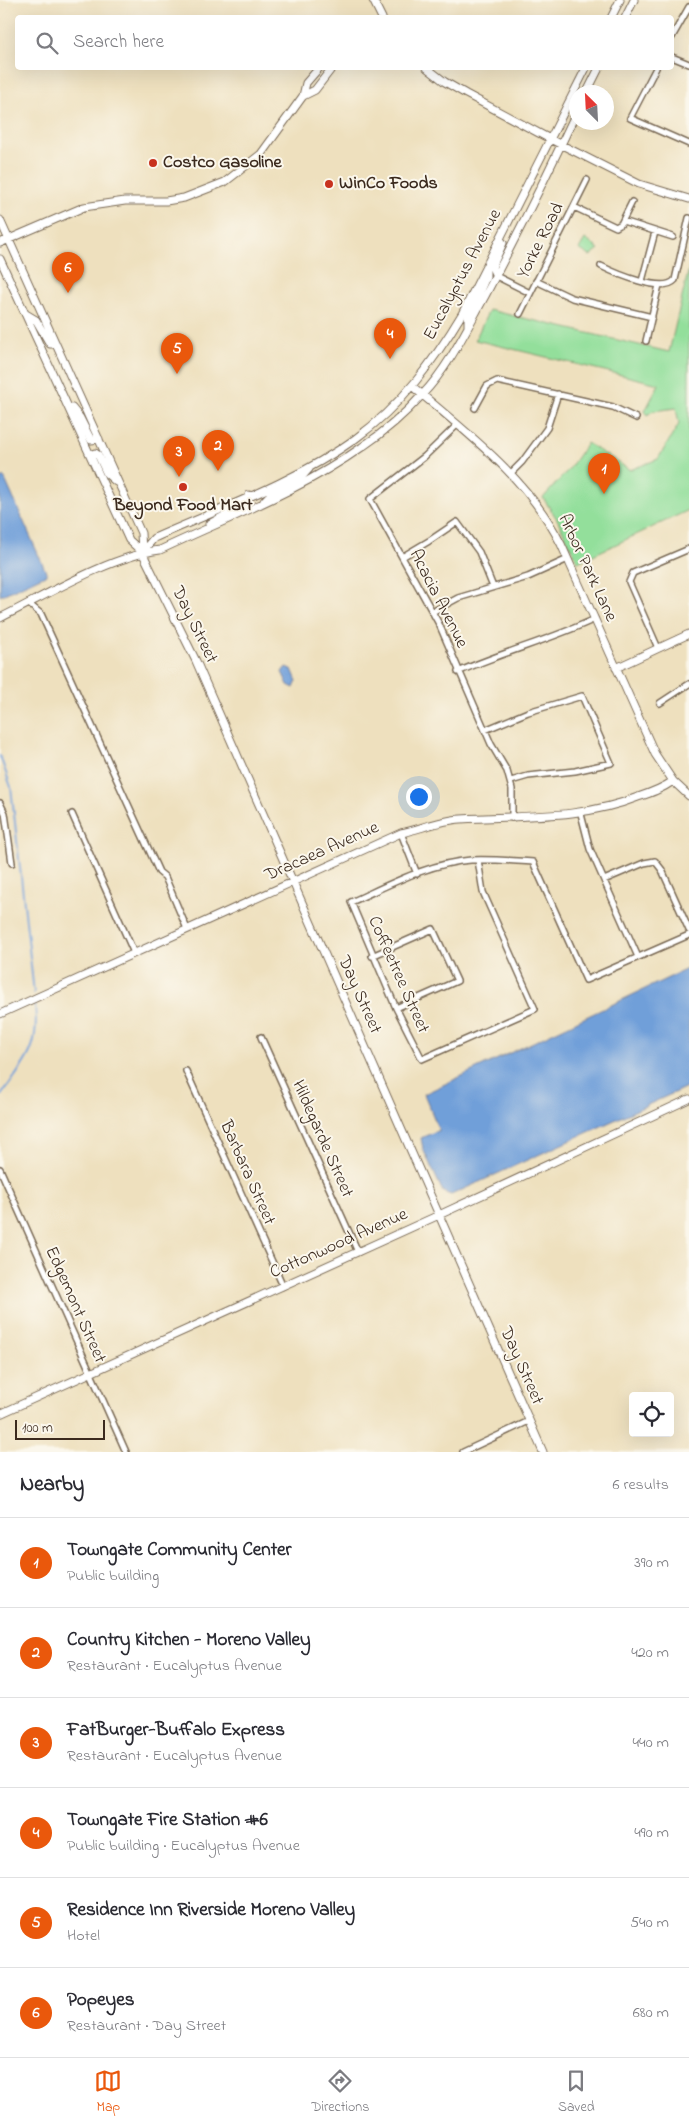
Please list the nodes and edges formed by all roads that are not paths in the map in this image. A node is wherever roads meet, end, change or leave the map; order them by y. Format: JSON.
{"nodes":[{"id":1,"x":373,"y":0,"type":"edge"},
{"id":2,"x":620,"y":0,"type":"edge"},
{"id":3,"x":634,"y":0,"type":"edge"},
{"id":4,"x":689,"y":7,"type":"edge"},
{"id":5,"x":380,"y":15,"type":"edge"},
{"id":6,"x":613,"y":15,"type":"edge"},
{"id":7,"x":626,"y":15,"type":"edge"},
{"id":8,"x":674,"y":33,"type":"edge"},
{"id":9,"x":674,"y":58,"type":"edge"},
{"id":10,"x":689,"y":64,"type":"edge"},
{"id":11,"x":317,"y":70,"type":"edge"},
{"id":12,"x":330,"y":70,"type":"edge"},
{"id":13,"x":430,"y":70,"type":"edge"},
{"id":14,"x":585,"y":70,"type":"edge"},
{"id":15,"x":598,"y":70,"type":"edge"},
{"id":16,"x":655,"y":70,"type":"edge"},
{"id":17,"x":590,"y":85,"type":"edge"},
{"id":18,"x":303,"y":96,"type":"junction"},
{"id":19,"x":569,"y":127,"type":"edge"},
{"id":20,"x":550,"y":139,"type":"junction"},
{"id":21,"x":561,"y":144,"type":"junction"},
{"id":22,"x":689,"y":144,"type":"edge"},
{"id":23,"x":587,"y":180,"type":"dead end"},
{"id":24,"x":689,"y":199,"type":"edge"},
{"id":25,"x":632,"y":202,"type":"dead end"},
{"id":26,"x":574,"y":207,"type":"junction"},
{"id":27,"x":689,"y":218,"type":"edge"},
{"id":28,"x":0,"y":220,"type":"edge"},
{"id":29,"x":623,"y":221,"type":"junction"},
{"id":30,"x":656,"y":232,"type":"junction"},
{"id":31,"x":673,"y":238,"type":"dead end"},
{"id":32,"x":500,"y":239,"type":"junction"},
{"id":33,"x":8,"y":240,"type":"junction"},
{"id":34,"x":0,"y":243,"type":"edge"},
{"id":35,"x":0,"y":259,"type":"edge"},
{"id":36,"x":486,"y":266,"type":"junction"},
{"id":37,"x":601,"y":266,"type":"dead end"},
{"id":38,"x":496,"y":276,"type":"junction"},
{"id":39,"x":536,"y":281,"type":"junction"},
{"id":40,"x":642,"y":281,"type":"junction"},
{"id":41,"x":659,"y":285,"type":"junction"},
{"id":42,"x":530,"y":292,"type":"junction"},
{"id":43,"x":25,"y":314,"type":"junction"},
{"id":44,"x":520,"y":314,"type":"dead end"},
{"id":45,"x":652,"y":317,"type":"junction"},
{"id":46,"x":468,"y":326,"type":"junction"},
{"id":47,"x":646,"y":341,"type":"dead end"},
{"id":48,"x":56,"y":344,"type":"junction"},
{"id":49,"x":412,"y":386,"type":"junction"},
{"id":50,"x":558,"y":394,"type":"junction"},
{"id":51,"x":422,"y":395,"type":"junction"},
{"id":52,"x":67,"y":402,"type":"junction"},
{"id":53,"x":475,"y":408,"type":"dead end"},
{"id":54,"x":636,"y":418,"type":"dead end"},
{"id":55,"x":457,"y":425,"type":"junction"},
{"id":56,"x":99,"y":439,"type":"junction"},
{"id":57,"x":90,"y":455,"type":"junction"},
{"id":58,"x":313,"y":465,"type":"junction"},
{"id":59,"x":511,"y":473,"type":"junction"},
{"id":60,"x":119,"y":484,"type":"junction"},
{"id":61,"x":249,"y":495,"type":"junction"},
{"id":62,"x":262,"y":503,"type":"junction"},
{"id":63,"x":198,"y":532,"type":"junction"},
{"id":64,"x":689,"y":549,"type":"edge"},
{"id":65,"x":142,"y":552,"type":"junction"},
{"id":66,"x":402,"y":557,"type":"junction"},
{"id":67,"x":568,"y":559,"type":"junction"},
{"id":68,"x":493,"y":587,"type":"junction"},
{"id":69,"x":29,"y":604,"type":"junction"},
{"id":70,"x":432,"y":612,"type":"junction"},
{"id":71,"x":0,"y":618,"type":"edge"},
{"id":72,"x":595,"y":619,"type":"junction"},
{"id":73,"x":689,"y":634,"type":"edge"},
{"id":74,"x":658,"y":648,"type":"junction"},
{"id":75,"x":616,"y":668,"type":"junction"},
{"id":76,"x":458,"y":672,"type":"junction"},
{"id":77,"x":689,"y":684,"type":"edge"},
{"id":78,"x":660,"y":703,"type":"dead end"},
{"id":79,"x":485,"y":730,"type":"junction"},
{"id":80,"x":511,"y":781,"type":"junction"},
{"id":81,"x":673,"y":781,"type":"junction"},
{"id":82,"x":689,"y":796,"type":"edge"},
{"id":83,"x":0,"y":803,"type":"edge"},
{"id":84,"x":72,"y":814,"type":"dead end"},
{"id":85,"x":581,"y":814,"type":"junction"},
{"id":86,"x":512,"y":818,"type":"junction"},
{"id":87,"x":401,"y":833,"type":"junction"},
{"id":88,"x":478,"y":860,"type":"junction"},
{"id":89,"x":12,"y":863,"type":"dead end"},
{"id":90,"x":417,"y":874,"type":"junction"},
{"id":91,"x":604,"y":880,"type":"junction"},
{"id":92,"x":293,"y":882,"type":"junction"},
{"id":93,"x":187,"y":929,"type":"junction"},
{"id":94,"x":689,"y":930,"type":"edge"},
{"id":95,"x":689,"y":935,"type":"edge"},
{"id":96,"x":134,"y":953,"type":"junction"},
{"id":97,"x":372,"y":956,"type":"junction"},
{"id":98,"x":638,"y":958,"type":"junction"},
{"id":99,"x":396,"y":1008,"type":"junction"},
{"id":100,"x":0,"y":1014,"type":"edge"},
{"id":101,"x":261,"y":1037,"type":"dead end"},
{"id":102,"x":186,"y":1071,"type":"dead end"},
{"id":103,"x":689,"y":1099,"type":"edge"},
{"id":104,"x":0,"y":1169,"type":"edge"},
{"id":105,"x":439,"y":1215,"type":"junction"},
{"id":106,"x":358,"y":1252,"type":"junction"},
{"id":107,"x":283,"y":1286,"type":"junction"},
{"id":108,"x":90,"y":1373,"type":"junction"},
{"id":109,"x":0,"y":1414,"type":"edge"},
{"id":110,"x":529,"y":1421,"type":"junction"},
{"id":111,"x":126,"y":1452,"type":"edge"},
{"id":112,"x":463,"y":1452,"type":"edge"},
{"id":113,"x":543,"y":1452,"type":"edge"}],
"edges":[{"from":1,"to":5,"type":"main road"},
{"from":2,"to":6,"type":"main road"},
{"from":3,"to":7,"type":"main road"},
{"from":4,"to":8,"type":"street"},
{"from":9,"to":10,"type":"street"},
{"from":11,"to":18,"type":"main road"},
{"from":12,"to":18,"type":"main road"},
{"from":13,"to":20,"type":"main road"},
{"from":14,"to":20,"type":"main road","name":"Eucalyptus Avenue"},
{"from":15,"to":17,"type":"main road"},
{"from":16,"to":22,"type":"street"},
{"from":18,"to":33,"type":"main road"},
{"from":19,"to":21,"type":"main road","name":"Eucalyptus Avenue"},
{"from":20,"to":21,"type":"main road"},
{"from":20,"to":32,"type":"main road","name":"Eucalyptus Avenue"},
{"from":21,"to":24,"type":"main road"},
{"from":21,"to":38,"type":"main road","name":"Eucalyptus Avenue"},
{"from":23,"to":26,"type":"street","name":"Yorke Road"},
{"from":25,"to":29,"type":"street"},
{"from":26,"to":29,"type":"street"},
{"from":26,"to":39,"type":"street","name":"Yorke Road"},
{"from":27,"to":41,"type":"street"},
{"from":28,"to":33,"type":"main road","name":"Day Street"},
{"from":29,"to":30,"type":"street"},
{"from":30,"to":31,"type":"street"},
{"from":30,"to":40,"type":"street"},
{"from":32,"to":36,"type":"main road","name":"Eucalyptus Avenue"},
{"from":32,"to":38,"type":"main road"},
{"from":33,"to":34,"type":"main road"},
{"from":33,"to":48,"type":"main road","name":"Day Street"},
{"from":35,"to":43,"type":"main road","name":"Day Street"},
{"from":36,"to":46,"type":"main road"},
{"from":36,"to":49,"type":"main road","name":"Eucalyptus Avenue"},
{"from":37,"to":40,"type":"street"},
{"from":38,"to":42,"type":"street"},
{"from":38,"to":46,"type":"main road","name":"Eucalyptus Avenue"},
{"from":39,"to":42,"type":"street","name":"Yorke Road"},
{"from":39,"to":45,"type":"street"},
{"from":40,"to":41,"type":"street"},
{"from":41,"to":45,"type":"street"},
{"from":42,"to":44,"type":"street","name":"Yorke Road"},
{"from":43,"to":48,"type":"main road"},
{"from":43,"to":52,"type":"main road","name":"Day Street"},
{"from":45,"to":47,"type":"street"},
{"from":46,"to":51,"type":"main road","name":"Eucalyptus Avenue"},
{"from":48,"to":56,"type":"main road","name":"Day Street"},
{"from":49,"to":51,"type":"main road","name":"Arbor Park Lane"},
{"from":49,"to":58,"type":"main road","name":"Eucalyptus Avenue"},
{"from":50,"to":53,"type":"street"},
{"from":50,"to":54,"type":"street"},
{"from":50,"to":59,"type":"street"},
{"from":51,"to":55,"type":"main road","name":"Arbor Park Lane"},
{"from":51,"to":62,"type":"main road","name":"Eucalyptus Avenue"},
{"from":52,"to":56,"type":"main road"},
{"from":52,"to":57,"type":"main road","name":"Day Street"},
{"from":55,"to":59,"type":"main road","name":"Arbor Park Lane"},
{"from":55,"to":66,"type":"street","name":"Acacia Avenue"},
{"from":56,"to":60,"type":"main road","name":"Day Street"},
{"from":57,"to":60,"type":"main road"},
{"from":57,"to":65,"type":"main road","name":"Day Street"},
{"from":58,"to":61,"type":"main road","name":"Eucalyptus Avenue"},
{"from":58,"to":62,"type":"main road"},
{"from":59,"to":67,"type":"main road","name":"Arbor Park Lane"},
{"from":60,"to":65,"type":"main road","name":"Day Street"},
{"from":61,"to":63,"type":"main road"},
{"from":61,"to":65,"type":"main road","name":"Eucalyptus Avenue"},
{"from":62,"to":63,"type":"main road","name":"Eucalyptus Avenue"},
{"from":63,"to":65,"type":"main road","name":"Eucalyptus Avenue"},
{"from":64,"to":74,"type":"street"},
{"from":65,"to":69,"type":"main road","name":"Eucalyptus Avenue"},
{"from":65,"to":92,"type":"main road","name":"Day Street"},
{"from":66,"to":68,"type":"street"},
{"from":66,"to":70,"type":"street","name":"Acacia Avenue"},
{"from":67,"to":68,"type":"street"},
{"from":67,"to":72,"type":"main road","name":"Arbor Park Lane"},
{"from":68,"to":70,"type":"street"},
{"from":69,"to":71,"type":"main road","name":"Eucalyptus Avenue"},
{"from":69,"to":93,"type":"street"},
{"from":70,"to":76,"type":"street","name":"Acacia Avenue"},
{"from":72,"to":75,"type":"main road","name":"Arbor Park Lane"},
{"from":72,"to":76,"type":"street"},
{"from":73,"to":74,"type":"main road"},
{"from":74,"to":75,"type":"main road"},
{"from":75,"to":81,"type":"main road","name":"Arbor Park Lane"},
{"from":76,"to":79,"type":"street","name":"Acacia Avenue"},
{"from":77,"to":78,"type":"street"},
{"from":79,"to":80,"type":"street","name":"Acacia Avenue"},
{"from":79,"to":80,"type":"street"},
{"from":80,"to":86,"type":"street","name":"Acacia Avenue"},
{"from":81,"to":82,"type":"main road","name":"Arbor Park Lane"},
{"from":81,"to":85,"type":"main road","name":"Dracaea Avenue"},
{"from":83,"to":89,"type":"street"},
{"from":84,"to":96,"type":"street"},
{"from":85,"to":86,"type":"main road","name":"Dracaea Avenue"},
{"from":85,"to":91,"type":"street"},
{"from":86,"to":87,"type":"main road","name":"Dracaea Avenue"},
{"from":87,"to":90,"type":"street"},
{"from":87,"to":92,"type":"main road","name":"Dracaea Avenue"},
{"from":88,"to":90,"type":"street"},
{"from":88,"to":98,"type":"street"},
{"from":88,"to":99,"type":"street","name":"Coffeetree Street"},
{"from":90,"to":97,"type":"street","name":"Coffeetree Street"},
{"from":91,"to":94,"type":"street"},
{"from":91,"to":98,"type":"street"},
{"from":92,"to":93,"type":"main road","name":"Dracaea Avenue"},
{"from":92,"to":105,"type":"main road","name":"Day Street"},
{"from":93,"to":96,"type":"main road","name":"Dracaea Avenue"},
{"from":95,"to":98,"type":"street"},
{"from":96,"to":100,"type":"main road","name":"Dracaea Avenue"},
{"from":97,"to":99,"type":"street","name":"Coffeetree Street"},
{"from":97,"to":99,"type":"street"},
{"from":101,"to":106,"type":"street","name":"Hildegarde Street"},
{"from":102,"to":107,"type":"street","name":"Barbara Street"},
{"from":103,"to":105,"type":"main road","name":"Cottonwood Avenue"},
{"from":104,"to":108,"type":"street","name":"Edgemont Street"},
{"from":105,"to":106,"type":"main road","name":"Cottonwood Avenue"},
{"from":105,"to":110,"type":"main road","name":"Day Street"},
{"from":106,"to":107,"type":"main road","name":"Cottonwood Avenue"},
{"from":107,"to":108,"type":"main road","name":"Cottonwood Avenue"},
{"from":108,"to":109,"type":"main road","name":"Cottonwood Avenue"},
{"from":108,"to":111,"type":"street","name":"Edgemont Street"},
{"from":110,"to":112,"type":"street"},
{"from":110,"to":113,"type":"main road","name":"Day Street"}]}
